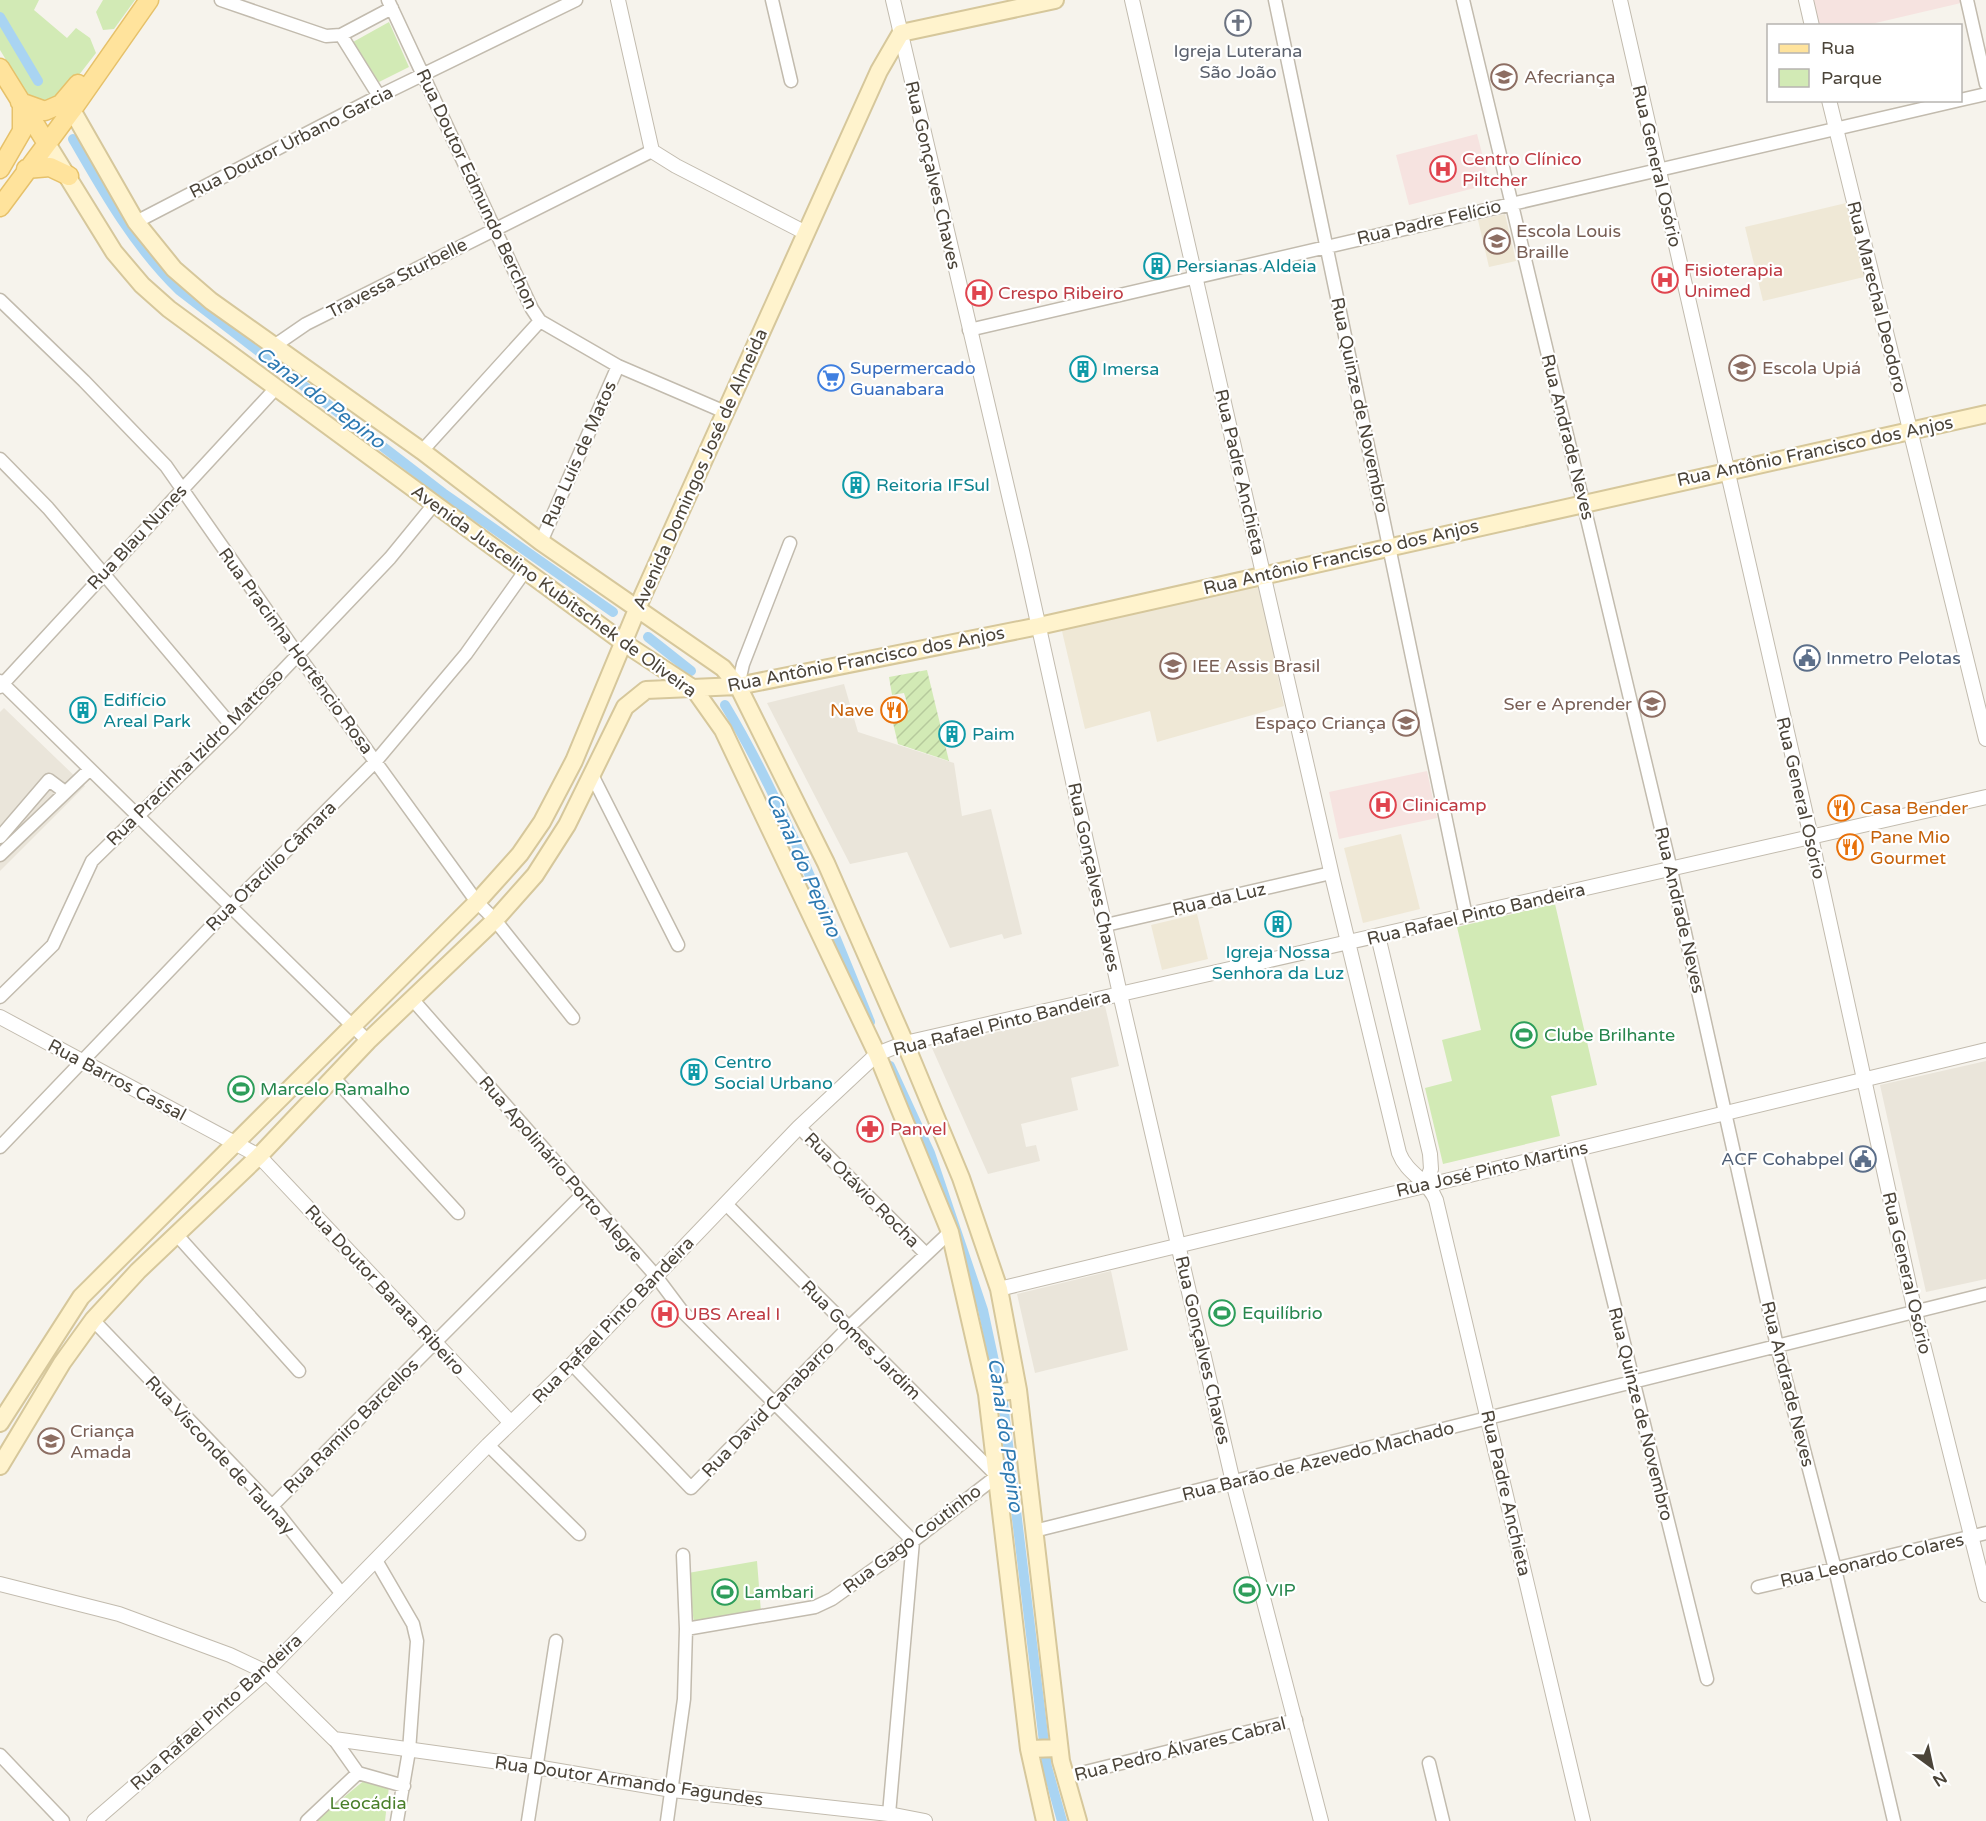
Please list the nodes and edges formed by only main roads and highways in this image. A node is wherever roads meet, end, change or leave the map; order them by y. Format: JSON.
{"nodes":[{"id":1,"x":149,"y":0,"type":"edge"},
{"id":2,"x":1055,"y":0,"type":"edge"},
{"id":3,"x":110,"y":56,"type":"junction"},
{"id":4,"x":0,"y":68,"type":"edge"},
{"id":5,"x":21,"y":103,"type":"junction"},
{"id":6,"x":72,"y":110,"type":"junction"},
{"id":7,"x":46,"y":142,"type":"junction"},
{"id":8,"x":0,"y":169,"type":"edge"},
{"id":9,"x":26,"y":169,"type":"junction"},
{"id":10,"x":69,"y":176,"type":"junction"},
{"id":11,"x":0,"y":207,"type":"edge"},
{"id":12,"x":1986,"y":414,"type":"edge"},
{"id":13,"x":638,"y":607,"type":"junction"},
{"id":14,"x":624,"y":643,"type":"junction"},
{"id":15,"x":738,"y":686,"type":"junction"},
{"id":16,"x":694,"y":689,"type":"junction"},
{"id":17,"x":1015,"y":1390,"type":"junction"},
{"id":18,"x":990,"y":1393,"type":"junction"},
{"id":19,"x":0,"y":1423,"type":"edge"},
{"id":20,"x":0,"y":1466,"type":"edge"},
{"id":21,"x":1044,"y":1748,"type":"junction"},
{"id":22,"x":1045,"y":1821,"type":"edge"},
{"id":23,"x":1078,"y":1821,"type":"edge"}],
"edges":[{"from":1,"to":3,"type":"main road"},
{"from":2,"to":13,"type":"main road","name":"Avenida Domingos José de Almeida"},
{"from":3,"to":5,"type":"main road"},
{"from":3,"to":6,"type":"main road"},
{"from":4,"to":5,"type":"main road"},
{"from":5,"to":7,"type":"main road"},
{"from":5,"to":8,"type":"main road"},
{"from":6,"to":7,"type":"main road"},
{"from":6,"to":13,"type":"main road","name":"Avenida Juscelino Kubitschek de Oliveira"},
{"from":7,"to":9,"type":"main road"},
{"from":7,"to":10,"type":"main road","name":"Avenida Juscelino Kubitschek de Oliveira"},
{"from":9,"to":10,"type":"main road"},
{"from":9,"to":11,"type":"main road"},
{"from":10,"to":14,"type":"main road","name":"Avenida Juscelino Kubitschek de Oliveira"},
{"from":12,"to":15,"type":"main road","name":"Rua Antônio Francisco dos Anjos"},
{"from":13,"to":14,"type":"main road","name":"Avenida Domingos José de Almeida"},
{"from":13,"to":15,"type":"main road","name":"Avenida Juscelino Kubitschek de Oliveira"},
{"from":14,"to":16,"type":"main road","name":"Avenida Juscelino Kubitschek de Oliveira"},
{"from":14,"to":19,"type":"main road","name":"Avenida Domingos José de Almeida"},
{"from":15,"to":16,"type":"main road","name":"Rua Antônio Francisco dos Anjos"},
{"from":15,"to":17,"type":"main road","name":"Avenida Juscelino Kubitschek de Oliveira"},
{"from":16,"to":18,"type":"main road","name":"Avenida Juscelino Kubitschek de Oliveira"},
{"from":16,"to":20,"type":"main road"},
{"from":17,"to":18,"type":"main road"},
{"from":17,"to":21,"type":"main road","name":"Avenida Juscelino Kubitschek de Oliveira"},
{"from":18,"to":21,"type":"main road","name":"Avenida Juscelino Kubitschek de Oliveira"},
{"from":21,"to":22,"type":"main road","name":"Avenida Juscelino Kubitschek de Oliveira"},
{"from":21,"to":23,"type":"main road","name":"Avenida Juscelino Kubitschek de Oliveira"}]}
